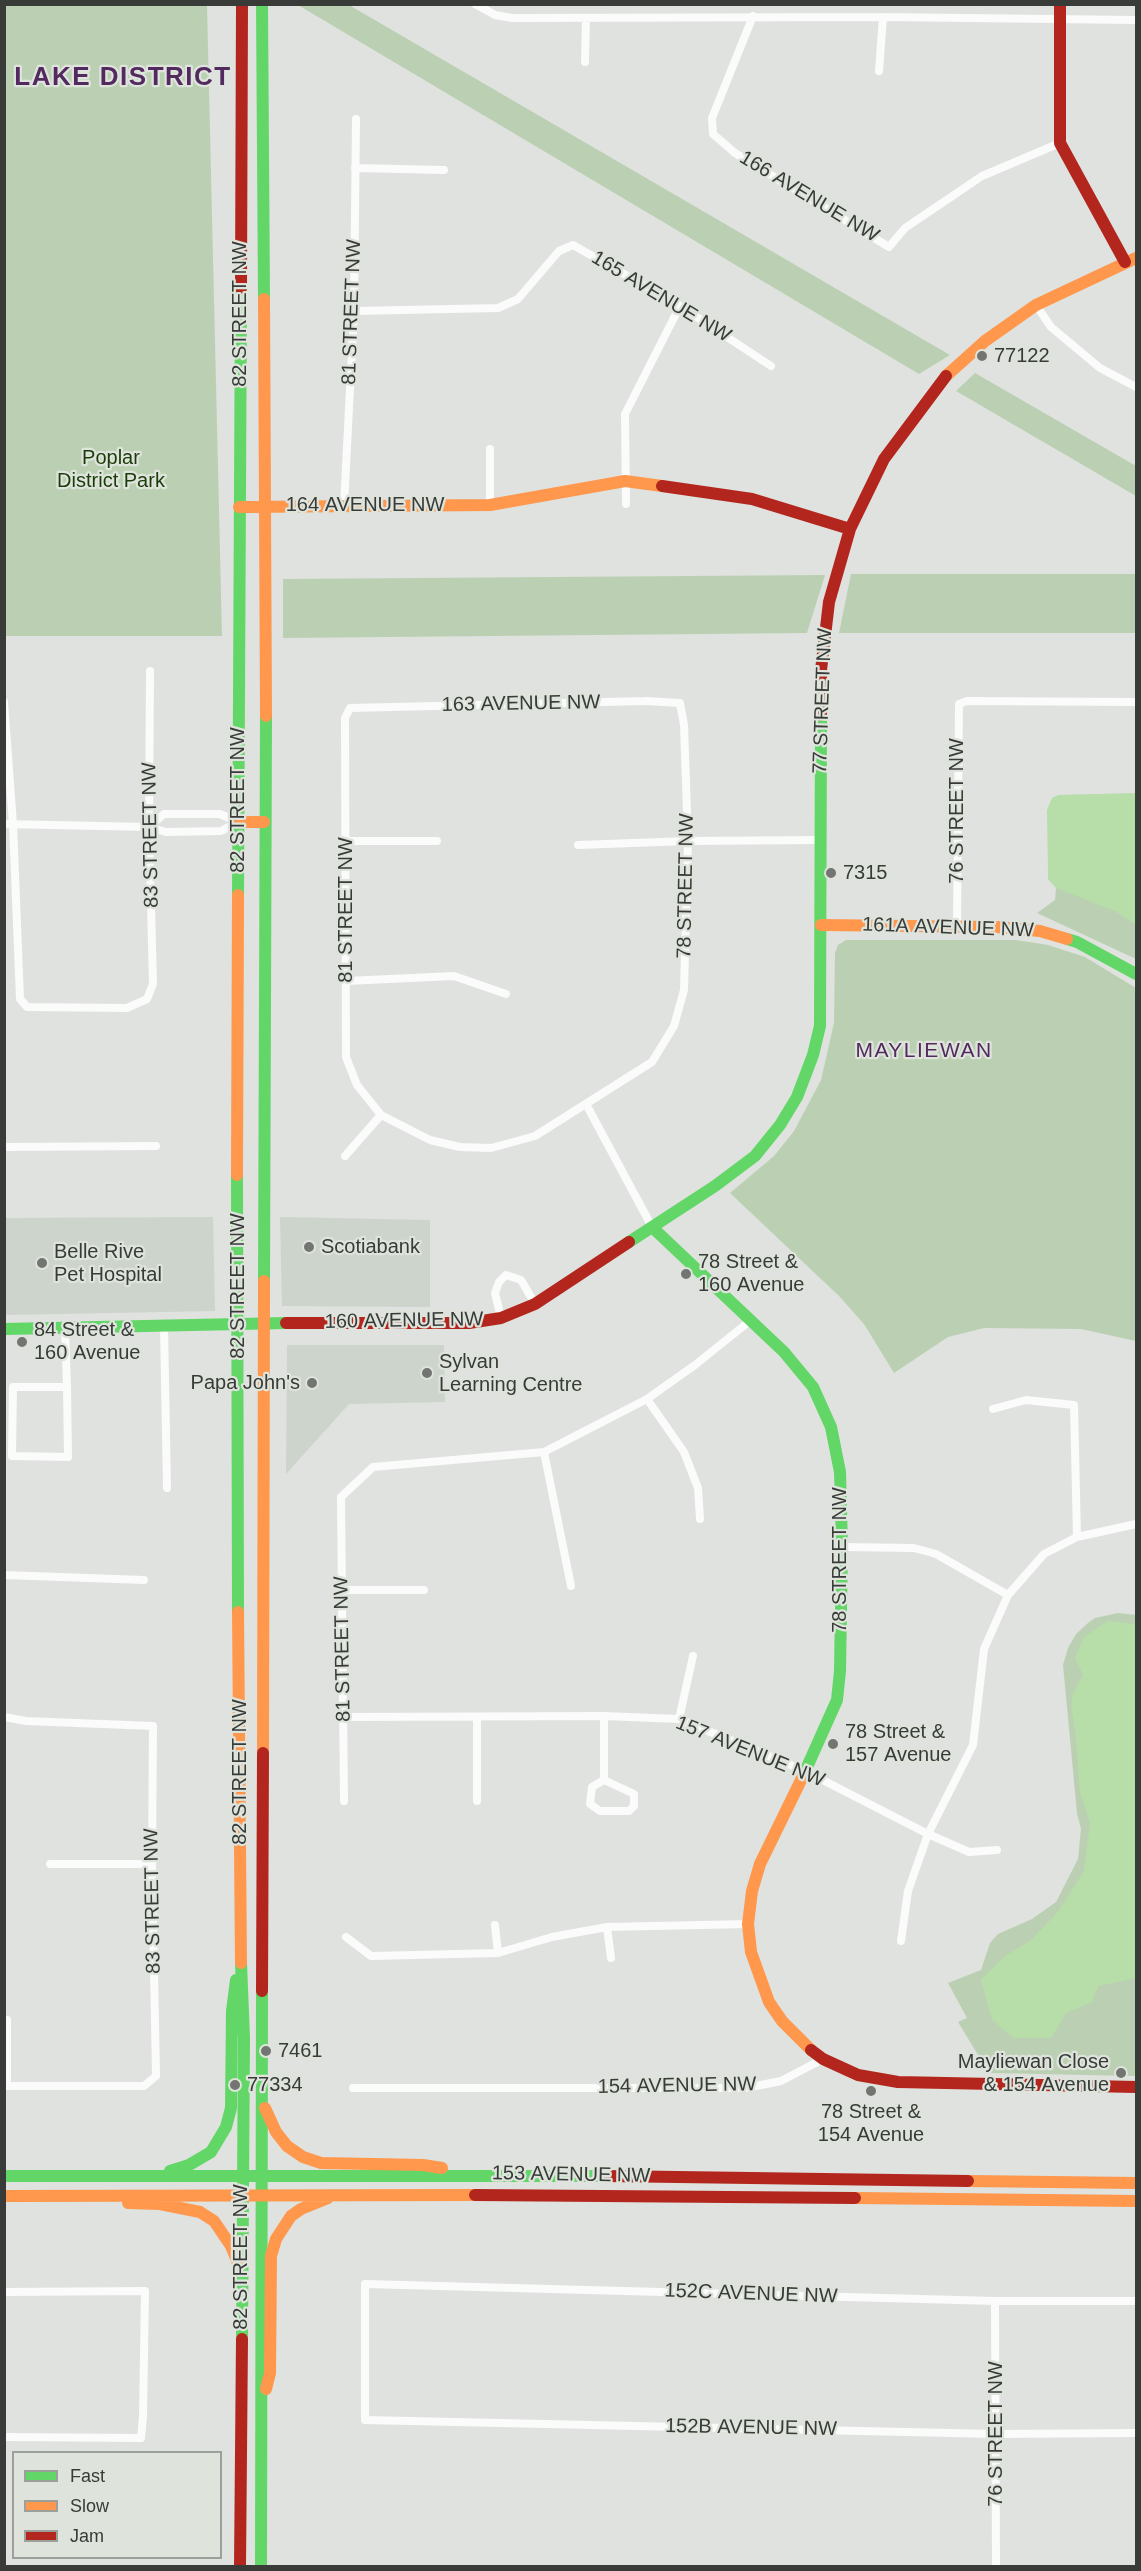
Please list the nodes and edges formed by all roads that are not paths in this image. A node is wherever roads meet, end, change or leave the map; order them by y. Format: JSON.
{"nodes":[{"id":1,"x":242,"y":4,"type":"edge"},
{"id":2,"x":476,"y":4,"type":"edge"},
{"id":3,"x":1060,"y":4,"type":"edge"},
{"id":4,"x":263,"y":8,"type":"edge"},
{"id":5,"x":753,"y":16,"type":"junction"},
{"id":6,"x":883,"y":16,"type":"junction"},
{"id":7,"x":586,"y":18,"type":"junction"},
{"id":8,"x":1060,"y":20,"type":"junction"},
{"id":9,"x":1137,"y":20,"type":"edge"},
{"id":10,"x":585,"y":62,"type":"dead end"},
{"id":11,"x":879,"y":71,"type":"dead end"},
{"id":12,"x":356,"y":119,"type":"dead end"},
{"id":13,"x":1060,"y":143,"type":"junction"},
{"id":14,"x":355,"y":168,"type":"junction"},
{"id":15,"x":444,"y":170,"type":"dead end"},
{"id":16,"x":1131,"y":260,"type":"edge"},
{"id":17,"x":1036,"y":305,"type":"junction"},
{"id":18,"x":680,"y":306,"type":"junction"},
{"id":19,"x":354,"y":311,"type":"junction"},
{"id":20,"x":771,"y":366,"type":"dead end"},
{"id":21,"x":1137,"y":387,"type":"edge"},
{"id":22,"x":490,"y":449,"type":"dead end"},
{"id":23,"x":625,"y":481,"type":"junction"},
{"id":24,"x":626,"y":504,"type":"dead end"},
{"id":25,"x":345,"y":505,"type":"junction"},
{"id":26,"x":490,"y":505,"type":"junction"},
{"id":27,"x":264,"y":506,"type":"junction"},
{"id":28,"x":239,"y":507,"type":"junction"},
{"id":29,"x":850,"y":529,"type":"junction"},
{"id":30,"x":150,"y":671,"type":"dead end"},
{"id":31,"x":4,"y":702,"type":"edge"},
{"id":32,"x":680,"y":702,"type":"joint"},
{"id":33,"x":1137,"y":702,"type":"edge"},
{"id":34,"x":363,"y":707,"type":"joint"},
{"id":35,"x":238,"y":822,"type":"junction"},
{"id":36,"x":264,"y":822,"type":"junction"},
{"id":37,"x":9,"y":824,"type":"edge"},
{"id":38,"x":149,"y":827,"type":"junction"},
{"id":39,"x":820,"y":840,"type":"junction"},
{"id":40,"x":437,"y":841,"type":"dead end"},
{"id":41,"x":688,"y":841,"type":"junction"},
{"id":42,"x":345,"y":842,"type":"junction"},
{"id":43,"x":578,"y":845,"type":"dead end"},
{"id":44,"x":821,"y":925,"type":"junction"},
{"id":45,"x":957,"y":926,"type":"junction"},
{"id":46,"x":1137,"y":974,"type":"edge"},
{"id":47,"x":346,"y":981,"type":"junction"},
{"id":48,"x":506,"y":994,"type":"dead end"},
{"id":49,"x":586,"y":1104,"type":"junction"},
{"id":50,"x":381,"y":1115,"type":"junction"},
{"id":51,"x":156,"y":1146,"type":"dead end"},
{"id":52,"x":4,"y":1147,"type":"edge"},
{"id":53,"x":345,"y":1156,"type":"dead end"},
{"id":54,"x":755,"y":1156,"type":"joint"},
{"id":55,"x":652,"y":1227,"type":"junction"},
{"id":56,"x":535,"y":1304,"type":"junction"},
{"id":57,"x":501,"y":1318,"type":"junction"},
{"id":58,"x":751,"y":1320,"type":"junction"},
{"id":59,"x":265,"y":1323,"type":"junction"},
{"id":60,"x":237,"y":1325,"type":"junction"},
{"id":61,"x":164,"y":1327,"type":"junction"},
{"id":62,"x":65,"y":1328,"type":"junction"},
{"id":63,"x":4,"y":1329,"type":"edge"},
{"id":64,"x":67,"y":1387,"type":"junction"},
{"id":65,"x":647,"y":1399,"type":"junction"},
{"id":66,"x":993,"y":1409,"type":"dead end"},
{"id":67,"x":544,"y":1452,"type":"junction"},
{"id":68,"x":167,"y":1488,"type":"dead end"},
{"id":69,"x":700,"y":1520,"type":"dead end"},
{"id":70,"x":1137,"y":1524,"type":"edge"},
{"id":71,"x":1077,"y":1537,"type":"junction"},
{"id":72,"x":842,"y":1547,"type":"junction"},
{"id":73,"x":4,"y":1575,"type":"edge"},
{"id":74,"x":144,"y":1580,"type":"dead end"},
{"id":75,"x":571,"y":1586,"type":"dead end"},
{"id":76,"x":343,"y":1590,"type":"junction"},
{"id":77,"x":424,"y":1590,"type":"dead end"},
{"id":78,"x":1008,"y":1594,"type":"junction"},
{"id":79,"x":693,"y":1656,"type":"dead end"},
{"id":80,"x":604,"y":1716,"type":"junction"},
{"id":81,"x":4,"y":1717,"type":"edge"},
{"id":82,"x":344,"y":1717,"type":"junction"},
{"id":83,"x":477,"y":1717,"type":"junction"},
{"id":84,"x":679,"y":1719,"type":"junction"},
{"id":85,"x":805,"y":1771,"type":"junction"},
{"id":86,"x":604,"y":1780,"type":"junction"},
{"id":87,"x":344,"y":1801,"type":"dead end"},
{"id":88,"x":477,"y":1801,"type":"dead end"},
{"id":89,"x":928,"y":1834,"type":"junction"},
{"id":90,"x":997,"y":1850,"type":"dead end"},
{"id":91,"x":50,"y":1864,"type":"dead end"},
{"id":92,"x":152,"y":1864,"type":"junction"},
{"id":93,"x":748,"y":1924,"type":"junction"},
{"id":94,"x":495,"y":1925,"type":"dead end"},
{"id":95,"x":607,"y":1927,"type":"junction"},
{"id":96,"x":346,"y":1937,"type":"dead end"},
{"id":97,"x":900,"y":1941,"type":"dead end"},
{"id":98,"x":240,"y":1949,"type":"junction"},
{"id":99,"x":498,"y":1953,"type":"junction"},
{"id":100,"x":611,"y":1958,"type":"dead end"},
{"id":101,"x":7,"y":2020,"type":"dead end"},
{"id":102,"x":823,"y":2060,"type":"junction"},
{"id":103,"x":6,"y":2086,"type":"edge"},
{"id":104,"x":1137,"y":2087,"type":"edge"},
{"id":105,"x":353,"y":2088,"type":"dead end"},
{"id":106,"x":262,"y":2097,"type":"junction"},
{"id":107,"x":242,"y":2174,"type":"junction"},
{"id":108,"x":262,"y":2174,"type":"junction"},
{"id":109,"x":482,"y":2174,"type":"junction"},
{"id":110,"x":146,"y":2175,"type":"junction"},
{"id":111,"x":4,"y":2176,"type":"edge"},
{"id":112,"x":1137,"y":2183,"type":"edge"},
{"id":113,"x":242,"y":2194,"type":"junction"},
{"id":114,"x":262,"y":2194,"type":"junction"},
{"id":115,"x":354,"y":2194,"type":"junction"},
{"id":116,"x":4,"y":2196,"type":"edge"},
{"id":117,"x":22,"y":2196,"type":"junction"},
{"id":118,"x":1137,"y":2201,"type":"edge"},
{"id":119,"x":241,"y":2272,"type":"junction"},
{"id":120,"x":4,"y":2292,"type":"edge"},
{"id":121,"x":995,"y":2301,"type":"junction"},
{"id":122,"x":1137,"y":2301,"type":"edge"},
{"id":123,"x":261,"y":2408,"type":"junction"},
{"id":124,"x":365,"y":2420,"type":"joint"},
{"id":125,"x":1137,"y":2433,"type":"edge"},
{"id":126,"x":996,"y":2434,"type":"junction"},
{"id":127,"x":4,"y":2437,"type":"edge"},
{"id":128,"x":240,"y":2566,"type":"edge"},
{"id":129,"x":261,"y":2566,"type":"edge"},
{"id":130,"x":996,"y":2566,"type":"edge"}],
"edges":[{"from":1,"to":28,"type":"main road","name":"82 STREET NW"},
{"from":2,"to":7,"type":"street"},
{"from":3,"to":8,"type":"main road"},
{"from":4,"to":27,"type":"main road","name":"82 STREET NW"},
{"from":5,"to":6,"type":"street"},
{"from":5,"to":7,"type":"street"},
{"from":5,"to":13,"type":"street","name":"166 AVENUE NW"},
{"from":6,"to":8,"type":"street"},
{"from":6,"to":11,"type":"street"},
{"from":7,"to":10,"type":"street"},
{"from":8,"to":9,"type":"street"},
{"from":8,"to":13,"type":"main road"},
{"from":12,"to":14,"type":"street","name":"81 STREET NW"},
{"from":13,"to":16,"type":"main road"},
{"from":14,"to":15,"type":"street"},
{"from":14,"to":19,"type":"street","name":"81 STREET NW"},
{"from":16,"to":17,"type":"main road","name":"77 STREET NW"},
{"from":17,"to":21,"type":"street"},
{"from":17,"to":29,"type":"main road","name":"77 STREET NW"},
{"from":18,"to":19,"type":"street","name":"165 AVENUE NW"},
{"from":18,"to":20,"type":"street","name":"165 AVENUE NW"},
{"from":18,"to":23,"type":"street"},
{"from":19,"to":25,"type":"street","name":"81 STREET NW"},
{"from":22,"to":26,"type":"street"},
{"from":23,"to":24,"type":"street"},
{"from":23,"to":26,"type":"main road","name":"164 AVENUE NW"},
{"from":23,"to":29,"type":"main road","name":"164 AVENUE NW"},
{"from":25,"to":26,"type":"main road","name":"164 AVENUE NW"},
{"from":25,"to":27,"type":"main road","name":"164 AVENUE NW"},
{"from":27,"to":28,"type":"main road","name":"164 AVENUE NW"},
{"from":27,"to":36,"type":"main road","name":"82 STREET NW"},
{"from":28,"to":35,"type":"main road","name":"82 STREET NW"},
{"from":29,"to":39,"type":"main road","name":"77 STREET NW"},
{"from":30,"to":38,"type":"street","name":"83 STREET NW"},
{"from":31,"to":37,"type":"street"},
{"from":32,"to":34,"type":"street","name":"163 AVENUE NW"},
{"from":32,"to":41,"type":"street","name":"78 STREET NW"},
{"from":33,"to":45,"type":"street","name":"76 STREET NW"},
{"from":34,"to":42,"type":"street","name":"81 STREET NW"},
{"from":35,"to":36,"type":"main road"},
{"from":35,"to":38,"type":"street"},
{"from":35,"to":38,"type":"street"},
{"from":35,"to":60,"type":"main road","name":"82 STREET NW"},
{"from":36,"to":59,"type":"main road","name":"82 STREET NW"},
{"from":37,"to":38,"type":"street"},
{"from":37,"to":38,"type":"street","name":"83 STREET NW"},
{"from":39,"to":41,"type":"street"},
{"from":39,"to":44,"type":"main road","name":"77 STREET NW"},
{"from":40,"to":42,"type":"street"},
{"from":41,"to":43,"type":"street"},
{"from":41,"to":49,"type":"street","name":"78 STREET NW"},
{"from":42,"to":47,"type":"street","name":"81 STREET NW"},
{"from":44,"to":45,"type":"main road","name":"161A AVENUE NW"},
{"from":44,"to":54,"type":"main road","name":"77 STREET NW"},
{"from":45,"to":46,"type":"main road","name":"161A AVENUE NW"},
{"from":47,"to":48,"type":"street"},
{"from":47,"to":50,"type":"street","name":"81 STREET NW"},
{"from":49,"to":50,"type":"street"},
{"from":49,"to":55,"type":"street","name":"78 STREET NW"},
{"from":50,"to":53,"type":"street"},
{"from":51,"to":52,"type":"street"},
{"from":54,"to":55,"type":"main road","name":"160 AVENUE NW"},
{"from":55,"to":56,"type":"main road","name":"160 AVENUE NW"},
{"from":55,"to":58,"type":"main road","name":"78 STREET NW"},
{"from":56,"to":57,"type":"main road","name":"160 AVENUE NW"},
{"from":56,"to":57,"type":"street"},
{"from":57,"to":59,"type":"main road","name":"160 AVENUE NW"},
{"from":58,"to":65,"type":"street"},
{"from":58,"to":72,"type":"main road","name":"78 STREET NW"},
{"from":59,"to":60,"type":"main road","name":"160 AVENUE NW"},
{"from":59,"to":106,"type":"main road","name":"82 STREET NW"},
{"from":60,"to":61,"type":"main road","name":"160 AVENUE NW"},
{"from":60,"to":98,"type":"main road","name":"82 STREET NW"},
{"from":61,"to":62,"type":"main road","name":"160 AVENUE NW"},
{"from":61,"to":68,"type":"street"},
{"from":62,"to":63,"type":"main road","name":"160 AVENUE NW"},
{"from":62,"to":64,"type":"street"},
{"from":64,"to":64,"type":"street"},
{"from":65,"to":67,"type":"street"},
{"from":65,"to":69,"type":"street"},
{"from":66,"to":71,"type":"street"},
{"from":67,"to":75,"type":"street"},
{"from":67,"to":76,"type":"street","name":"81 STREET NW"},
{"from":70,"to":71,"type":"street"},
{"from":71,"to":78,"type":"street"},
{"from":72,"to":78,"type":"street"},
{"from":72,"to":85,"type":"main road","name":"78 STREET NW"},
{"from":73,"to":74,"type":"street"},
{"from":76,"to":77,"type":"street"},
{"from":76,"to":82,"type":"street","name":"81 STREET NW"},
{"from":78,"to":89,"type":"street"},
{"from":79,"to":84,"type":"street"},
{"from":80,"to":83,"type":"street","name":"157 AVENUE NW"},
{"from":80,"to":84,"type":"street","name":"157 AVENUE NW"},
{"from":80,"to":86,"type":"street"},
{"from":81,"to":92,"type":"street","name":"83 STREET NW"},
{"from":82,"to":83,"type":"street","name":"157 AVENUE NW"},
{"from":82,"to":87,"type":"street","name":"81 STREET NW"},
{"from":83,"to":88,"type":"street"},
{"from":84,"to":85,"type":"street","name":"157 AVENUE NW"},
{"from":85,"to":89,"type":"street","name":"157 AVENUE NW"},
{"from":85,"to":93,"type":"main road","name":"78 STREET NW"},
{"from":86,"to":86,"type":"street"},
{"from":89,"to":90,"type":"street","name":"157 AVENUE NW"},
{"from":89,"to":97,"type":"street"},
{"from":91,"to":92,"type":"street"},
{"from":92,"to":103,"type":"street","name":"83 STREET NW"},
{"from":93,"to":95,"type":"street"},
{"from":93,"to":102,"type":"main road","name":"78 STREET NW"},
{"from":94,"to":99,"type":"street"},
{"from":95,"to":99,"type":"street"},
{"from":95,"to":100,"type":"street"},
{"from":96,"to":99,"type":"street"},
{"from":98,"to":107,"type":"main road","name":"82 STREET NW"},
{"from":98,"to":110,"type":"main road"},
{"from":101,"to":103,"type":"street"},
{"from":102,"to":104,"type":"main road"},
{"from":102,"to":105,"type":"street","name":"154 AVENUE NW"},
{"from":106,"to":108,"type":"main road","name":"82 STREET NW"},
{"from":106,"to":109,"type":"main road"},
{"from":107,"to":108,"type":"main road","name":"153 AVENUE NW"},
{"from":107,"to":110,"type":"main road","name":"153 AVENUE NW"},
{"from":107,"to":113,"type":"main road","name":"82 STREET NW"},
{"from":108,"to":109,"type":"main road","name":"153 AVENUE NW"},
{"from":108,"to":114,"type":"main road","name":"82 STREET NW"},
{"from":109,"to":112,"type":"main road","name":"153 AVENUE NW"},
{"from":110,"to":111,"type":"main road","name":"153 AVENUE NW"},
{"from":113,"to":114,"type":"main road","name":"153 AVENUE NW"},
{"from":113,"to":117,"type":"main road","name":"153 AVENUE NW"},
{"from":113,"to":119,"type":"main road","name":"82 STREET NW"},
{"from":114,"to":115,"type":"main road","name":"153 AVENUE NW"},
{"from":114,"to":123,"type":"main road","name":"82 STREET NW"},
{"from":115,"to":118,"type":"main road","name":"153 AVENUE NW"},
{"from":115,"to":123,"type":"main road"},
{"from":116,"to":117,"type":"main road","name":"153 AVENUE NW"},
{"from":117,"to":119,"type":"main road"},
{"from":119,"to":128,"type":"main road","name":"82 STREET NW"},
{"from":120,"to":127,"type":"street"},
{"from":121,"to":122,"type":"street","name":"152C AVENUE NW"},
{"from":121,"to":124,"type":"street","name":"152C AVENUE NW"},
{"from":121,"to":126,"type":"street","name":"76 STREET NW"},
{"from":123,"to":129,"type":"main road","name":"82 STREET NW"},
{"from":124,"to":126,"type":"street","name":"152B AVENUE NW"},
{"from":125,"to":126,"type":"street","name":"152B AVENUE NW"},
{"from":126,"to":130,"type":"street","name":"76 STREET NW"}]}
